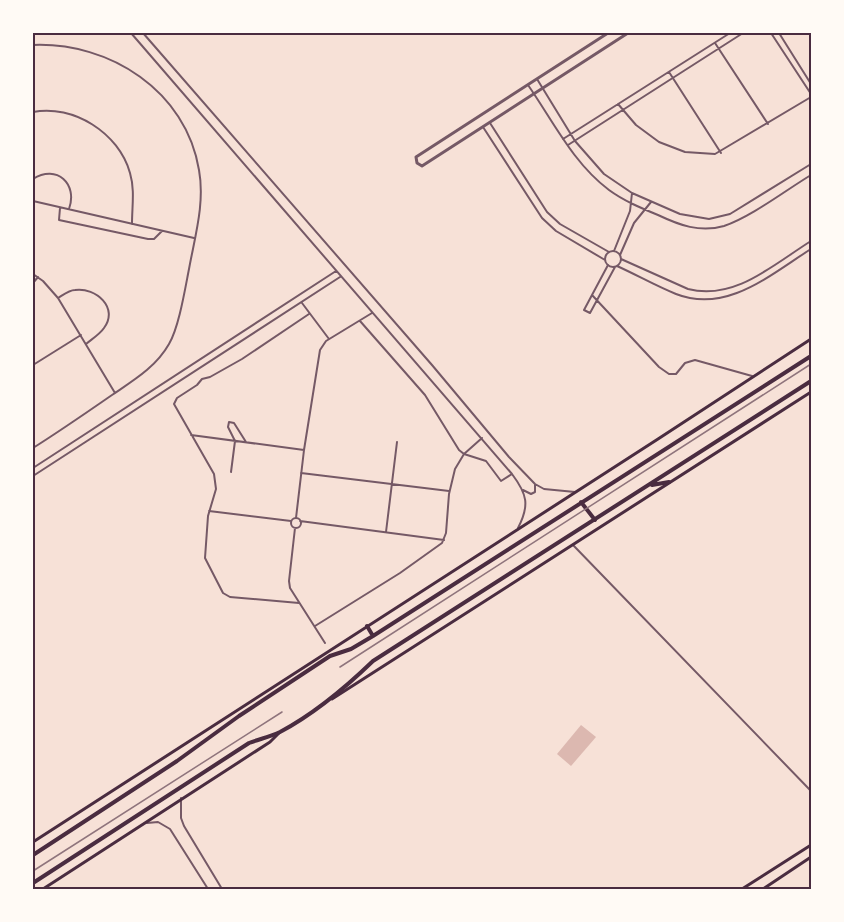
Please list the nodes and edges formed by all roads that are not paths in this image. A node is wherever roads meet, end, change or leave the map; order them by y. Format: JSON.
{"nodes":[{"id":1,"x":130,"y":33,"type":"edge"},
{"id":2,"x":143,"y":33,"type":"edge"},
{"id":3,"x":608,"y":33,"type":"edge"},
{"id":4,"x":628,"y":33,"type":"edge"},
{"id":5,"x":730,"y":33,"type":"edge"},
{"id":6,"x":743,"y":33,"type":"edge"},
{"id":7,"x":771,"y":33,"type":"edge"},
{"id":8,"x":779,"y":33,"type":"edge"},
{"id":9,"x":715,"y":42,"type":"junction"},
{"id":10,"x":33,"y":45,"type":"edge"},
{"id":11,"x":719,"y":48,"type":"junction"},
{"id":12,"x":669,"y":72,"type":"junction"},
{"id":13,"x":673,"y":78,"type":"junction"},
{"id":14,"x":537,"y":79,"type":"junction"},
{"id":15,"x":811,"y":84,"type":"edge"},
{"id":16,"x":528,"y":85,"type":"junction"},
{"id":17,"x":543,"y":88,"type":"junction"},
{"id":18,"x":534,"y":94,"type":"junction"},
{"id":19,"x":811,"y":95,"type":"edge"},
{"id":20,"x":618,"y":104,"type":"junction"},
{"id":21,"x":623,"y":110,"type":"junction"},
{"id":22,"x":33,"y":112,"type":"edge"},
{"id":23,"x":490,"y":123,"type":"junction"},
{"id":24,"x":768,"y":124,"type":"junction"},
{"id":25,"x":483,"y":127,"type":"junction"},
{"id":26,"x":571,"y":134,"type":"junction"},
{"id":27,"x":563,"y":139,"type":"junction"},
{"id":28,"x":575,"y":141,"type":"junction"},
{"id":29,"x":568,"y":146,"type":"junction"},
{"id":30,"x":720,"y":153,"type":"junction"},
{"id":31,"x":811,"y":164,"type":"edge"},
{"id":32,"x":811,"y":175,"type":"edge"},
{"id":33,"x":33,"y":179,"type":"edge"},
{"id":34,"x":632,"y":193,"type":"junction"},
{"id":35,"x":537,"y":198,"type":"junction"},
{"id":36,"x":33,"y":201,"type":"edge"},
{"id":37,"x":531,"y":202,"type":"junction"},
{"id":38,"x":651,"y":202,"type":"junction"},
{"id":39,"x":632,"y":204,"type":"junction"},
{"id":40,"x":60,"y":208,"type":"junction"},
{"id":41,"x":69,"y":209,"type":"junction"},
{"id":42,"x":644,"y":209,"type":"junction"},
{"id":43,"x":132,"y":224,"type":"junction"},
{"id":44,"x":162,"y":231,"type":"junction"},
{"id":45,"x":195,"y":238,"type":"junction"},
{"id":46,"x":811,"y":241,"type":"edge"},
{"id":47,"x":811,"y":249,"type":"edge"},
{"id":48,"x":614,"y":251,"type":"junction"},
{"id":49,"x":609,"y":252,"type":"junction"},
{"id":50,"x":621,"y":257,"type":"junction"},
{"id":51,"x":605,"y":260,"type":"junction"},
{"id":52,"x":608,"y":265,"type":"junction"},
{"id":53,"x":616,"y":267,"type":"junction"},
{"id":54,"x":336,"y":271,"type":"junction"},
{"id":55,"x":33,"y":274,"type":"edge"},
{"id":56,"x":38,"y":277,"type":"junction"},
{"id":57,"x":341,"y":277,"type":"junction"},
{"id":58,"x":33,"y":283,"type":"edge"},
{"id":59,"x":707,"y":292,"type":"junction"},
{"id":60,"x":592,"y":295,"type":"junction"},
{"id":61,"x":58,"y":298,"type":"junction"},
{"id":62,"x":707,"y":299,"type":"junction"},
{"id":63,"x":597,"y":300,"type":"junction"},
{"id":64,"x":302,"y":303,"type":"junction"},
{"id":65,"x":372,"y":313,"type":"junction"},
{"id":66,"x":309,"y":314,"type":"junction"},
{"id":67,"x":360,"y":321,"type":"junction"},
{"id":68,"x":81,"y":335,"type":"junction"},
{"id":69,"x":329,"y":339,"type":"junction"},
{"id":70,"x":811,"y":339,"type":"edge"},
{"id":71,"x":86,"y":344,"type":"junction"},
{"id":72,"x":811,"y":356,"type":"edge"},
{"id":73,"x":33,"y":365,"type":"edge"},
{"id":74,"x":752,"y":376,"type":"junction"},
{"id":75,"x":811,"y":381,"type":"edge"},
{"id":76,"x":811,"y":392,"type":"edge"},
{"id":77,"x":115,"y":393,"type":"junction"},
{"id":78,"x":191,"y":435,"type":"junction"},
{"id":79,"x":483,"y":438,"type":"junction"},
{"id":80,"x":235,"y":441,"type":"junction"},
{"id":81,"x":246,"y":442,"type":"junction"},
{"id":82,"x":397,"y":442,"type":"dead end"},
{"id":83,"x":33,"y":448,"type":"edge"},
{"id":84,"x":304,"y":450,"type":"junction"},
{"id":85,"x":464,"y":454,"type":"junction"},
{"id":86,"x":33,"y":468,"type":"edge"},
{"id":87,"x":231,"y":472,"type":"dead end"},
{"id":88,"x":302,"y":473,"type":"junction"},
{"id":89,"x":512,"y":474,"type":"junction"},
{"id":90,"x":33,"y":476,"type":"edge"},
{"id":91,"x":669,"y":482,"type":"junction"},
{"id":92,"x":392,"y":484,"type":"junction"},
{"id":93,"x":535,"y":484,"type":"junction"},
{"id":94,"x":648,"y":486,"type":"junction"},
{"id":95,"x":523,"y":490,"type":"junction"},
{"id":96,"x":449,"y":491,"type":"junction"},
{"id":97,"x":577,"y":492,"type":"junction"},
{"id":98,"x":581,"y":502,"type":"junction"},
{"id":99,"x":209,"y":511,"type":"junction"},
{"id":100,"x":296,"y":518,"type":"junction"},
{"id":101,"x":291,"y":520,"type":"junction"},
{"id":102,"x":595,"y":520,"type":"junction"},
{"id":103,"x":300,"y":521,"type":"junction"},
{"id":104,"x":295,"y":528,"type":"junction"},
{"id":105,"x":386,"y":532,"type":"junction"},
{"id":106,"x":516,"y":532,"type":"junction"},
{"id":107,"x":444,"y":540,"type":"junction"},
{"id":108,"x":572,"y":545,"type":"junction"},
{"id":109,"x":299,"y":603,"type":"junction"},
{"id":110,"x":315,"y":626,"type":"junction"},
{"id":111,"x":367,"y":626,"type":"junction"},
{"id":112,"x":373,"y":636,"type":"junction"},
{"id":113,"x":405,"y":641,"type":"junction"},
{"id":114,"x":325,"y":643,"type":"dead end"},
{"id":115,"x":410,"y":648,"type":"junction"},
{"id":116,"x":271,"y":693,"type":"junction"},
{"id":117,"x":325,"y":703,"type":"junction"},
{"id":118,"x":281,"y":732,"type":"junction"},
{"id":119,"x":811,"y":791,"type":"edge"},
{"id":120,"x":181,"y":798,"type":"junction"},
{"id":121,"x":144,"y":823,"type":"junction"},
{"id":122,"x":33,"y":842,"type":"edge"},
{"id":123,"x":811,"y":845,"type":"edge"},
{"id":124,"x":33,"y":855,"type":"edge"},
{"id":125,"x":811,"y":857,"type":"edge"},
{"id":126,"x":792,"y":858,"type":"junction"},
{"id":127,"x":798,"y":865,"type":"junction"},
{"id":128,"x":33,"y":884,"type":"edge"},
{"id":129,"x":43,"y":889,"type":"edge"},
{"id":130,"x":208,"y":889,"type":"edge"},
{"id":131,"x":222,"y":889,"type":"edge"},
{"id":132,"x":742,"y":889,"type":"edge"},
{"id":133,"x":762,"y":889,"type":"edge"}],
"edges":[{"from":1,"to":54,"type":"street"},
{"from":2,"to":93,"type":"street"},
{"from":3,"to":14,"type":"street"},
{"from":4,"to":17,"type":"street"},
{"from":5,"to":9,"type":"street"},
{"from":6,"to":11,"type":"street"},
{"from":7,"to":19,"type":"street"},
{"from":8,"to":15,"type":"street"},
{"from":9,"to":11,"type":"street"},
{"from":9,"to":12,"type":"street"},
{"from":10,"to":45,"type":"street"},
{"from":11,"to":13,"type":"street"},
{"from":11,"to":24,"type":"street"},
{"from":12,"to":13,"type":"street"},
{"from":12,"to":20,"type":"street"},
{"from":13,"to":21,"type":"street"},
{"from":13,"to":30,"type":"street"},
{"from":14,"to":16,"type":"street"},
{"from":14,"to":17,"type":"street"},
{"from":16,"to":18,"type":"street"},
{"from":16,"to":25,"type":"street"},
{"from":17,"to":18,"type":"street"},
{"from":17,"to":26,"type":"street"},
{"from":18,"to":23,"type":"street"},
{"from":18,"to":27,"type":"street"},
{"from":19,"to":24,"type":"street"},
{"from":20,"to":21,"type":"street"},
{"from":20,"to":26,"type":"street"},
{"from":21,"to":28,"type":"street"},
{"from":21,"to":30,"type":"street"},
{"from":22,"to":43,"type":"street"},
{"from":23,"to":25,"type":"street"},
{"from":23,"to":35,"type":"street"},
{"from":24,"to":30,"type":"street"},
{"from":25,"to":37,"type":"street"},
{"from":26,"to":27,"type":"street"},
{"from":26,"to":28,"type":"street"},
{"from":27,"to":29,"type":"street"},
{"from":28,"to":29,"type":"street"},
{"from":28,"to":34,"type":"street"},
{"from":29,"to":39,"type":"street"},
{"from":31,"to":38,"type":"street"},
{"from":32,"to":42,"type":"street"},
{"from":33,"to":41,"type":"street"},
{"from":34,"to":38,"type":"street"},
{"from":34,"to":39,"type":"street"},
{"from":35,"to":37,"type":"street"},
{"from":35,"to":49,"type":"street"},
{"from":36,"to":40,"type":"street"},
{"from":37,"to":51,"type":"street"},
{"from":38,"to":42,"type":"street"},
{"from":39,"to":42,"type":"street"},
{"from":39,"to":48,"type":"street"},
{"from":40,"to":41,"type":"street"},
{"from":40,"to":44,"type":"street"},
{"from":41,"to":43,"type":"street"},
{"from":42,"to":50,"type":"street"},
{"from":43,"to":44,"type":"street"},
{"from":44,"to":45,"type":"street"},
{"from":45,"to":77,"type":"street"},
{"from":46,"to":59,"type":"street"},
{"from":47,"to":62,"type":"street"},
{"from":48,"to":49,"type":"street"},
{"from":48,"to":50,"type":"street"},
{"from":49,"to":51,"type":"street"},
{"from":50,"to":53,"type":"street"},
{"from":50,"to":59,"type":"street"},
{"from":51,"to":52,"type":"street"},
{"from":52,"to":53,"type":"street"},
{"from":52,"to":60,"type":"street"},
{"from":53,"to":62,"type":"street"},
{"from":53,"to":63,"type":"street"},
{"from":54,"to":57,"type":"street"},
{"from":54,"to":86,"type":"street"},
{"from":55,"to":56,"type":"street"},
{"from":56,"to":58,"type":"street"},
{"from":56,"to":61,"type":"street"},
{"from":57,"to":64,"type":"street"},
{"from":57,"to":65,"type":"street"},
{"from":59,"to":62,"type":"street"},
{"from":60,"to":63,"type":"street"},
{"from":60,"to":63,"type":"street"},
{"from":61,"to":68,"type":"street"},
{"from":61,"to":71,"type":"street"},
{"from":63,"to":74,"type":"street"},
{"from":64,"to":66,"type":"street"},
{"from":64,"to":90,"type":"street"},
{"from":65,"to":67,"type":"street"},
{"from":65,"to":79,"type":"street"},
{"from":66,"to":69,"type":"street"},
{"from":66,"to":78,"type":"street"},
{"from":67,"to":69,"type":"street"},
{"from":67,"to":85,"type":"street"},
{"from":68,"to":71,"type":"street"},
{"from":68,"to":73,"type":"street"},
{"from":69,"to":84,"type":"street"},
{"from":70,"to":74,"type":"main road"},
{"from":71,"to":77,"type":"street"},
{"from":72,"to":98,"type":"highway"},
{"from":74,"to":97,"type":"main road"},
{"from":75,"to":94,"type":"highway"},
{"from":76,"to":91,"type":"main road"},
{"from":77,"to":83,"type":"street"},
{"from":78,"to":80,"type":"street"},
{"from":78,"to":99,"type":"street"},
{"from":79,"to":85,"type":"street"},
{"from":79,"to":89,"type":"street"},
{"from":80,"to":81,"type":"street"},
{"from":80,"to":81,"type":"street"},
{"from":80,"to":87,"type":"street"},
{"from":81,"to":84,"type":"street"},
{"from":82,"to":92,"type":"street"},
{"from":84,"to":88,"type":"street"},
{"from":85,"to":89,"type":"street"},
{"from":85,"to":96,"type":"street"},
{"from":88,"to":92,"type":"street"},
{"from":88,"to":100,"type":"street"},
{"from":89,"to":95,"type":"street"},
{"from":91,"to":94,"type":"highway"},
{"from":91,"to":108,"type":"main road"},
{"from":92,"to":96,"type":"street"},
{"from":92,"to":105,"type":"street"},
{"from":93,"to":95,"type":"street"},
{"from":93,"to":97,"type":"street"},
{"from":94,"to":102,"type":"highway"},
{"from":95,"to":106,"type":"street"},
{"from":96,"to":107,"type":"street"},
{"from":97,"to":106,"type":"main road"},
{"from":98,"to":102,"type":"highway"},
{"from":98,"to":112,"type":"highway"},
{"from":99,"to":101,"type":"street"},
{"from":99,"to":109,"type":"street"},
{"from":100,"to":101,"type":"street"},
{"from":100,"to":103,"type":"street"},
{"from":101,"to":104,"type":"street"},
{"from":102,"to":113,"type":"highway"},
{"from":103,"to":104,"type":"street"},
{"from":103,"to":105,"type":"street"},
{"from":104,"to":109,"type":"street"},
{"from":105,"to":107,"type":"street"},
{"from":106,"to":111,"type":"main road"},
{"from":107,"to":110,"type":"street"},
{"from":108,"to":115,"type":"main road"},
{"from":108,"to":119,"type":"street"},
{"from":109,"to":110,"type":"street"},
{"from":110,"to":114,"type":"street"},
{"from":111,"to":112,"type":"highway"},
{"from":111,"to":116,"type":"main road"},
{"from":112,"to":116,"type":"highway"},
{"from":113,"to":115,"type":"highway"},
{"from":113,"to":117,"type":"highway"},
{"from":115,"to":117,"type":"main road"},
{"from":116,"to":122,"type":"main road"},
{"from":116,"to":124,"type":"highway"},
{"from":117,"to":118,"type":"highway"},
{"from":118,"to":120,"type":"main road"},
{"from":118,"to":128,"type":"highway"},
{"from":120,"to":121,"type":"main road"},
{"from":120,"to":131,"type":"street"},
{"from":121,"to":129,"type":"main road"},
{"from":121,"to":130,"type":"street"},
{"from":123,"to":126,"type":"main road"},
{"from":125,"to":127,"type":"main road"},
{"from":126,"to":127,"type":"main road"},
{"from":126,"to":132,"type":"main road"},
{"from":127,"to":133,"type":"main road"}]}
